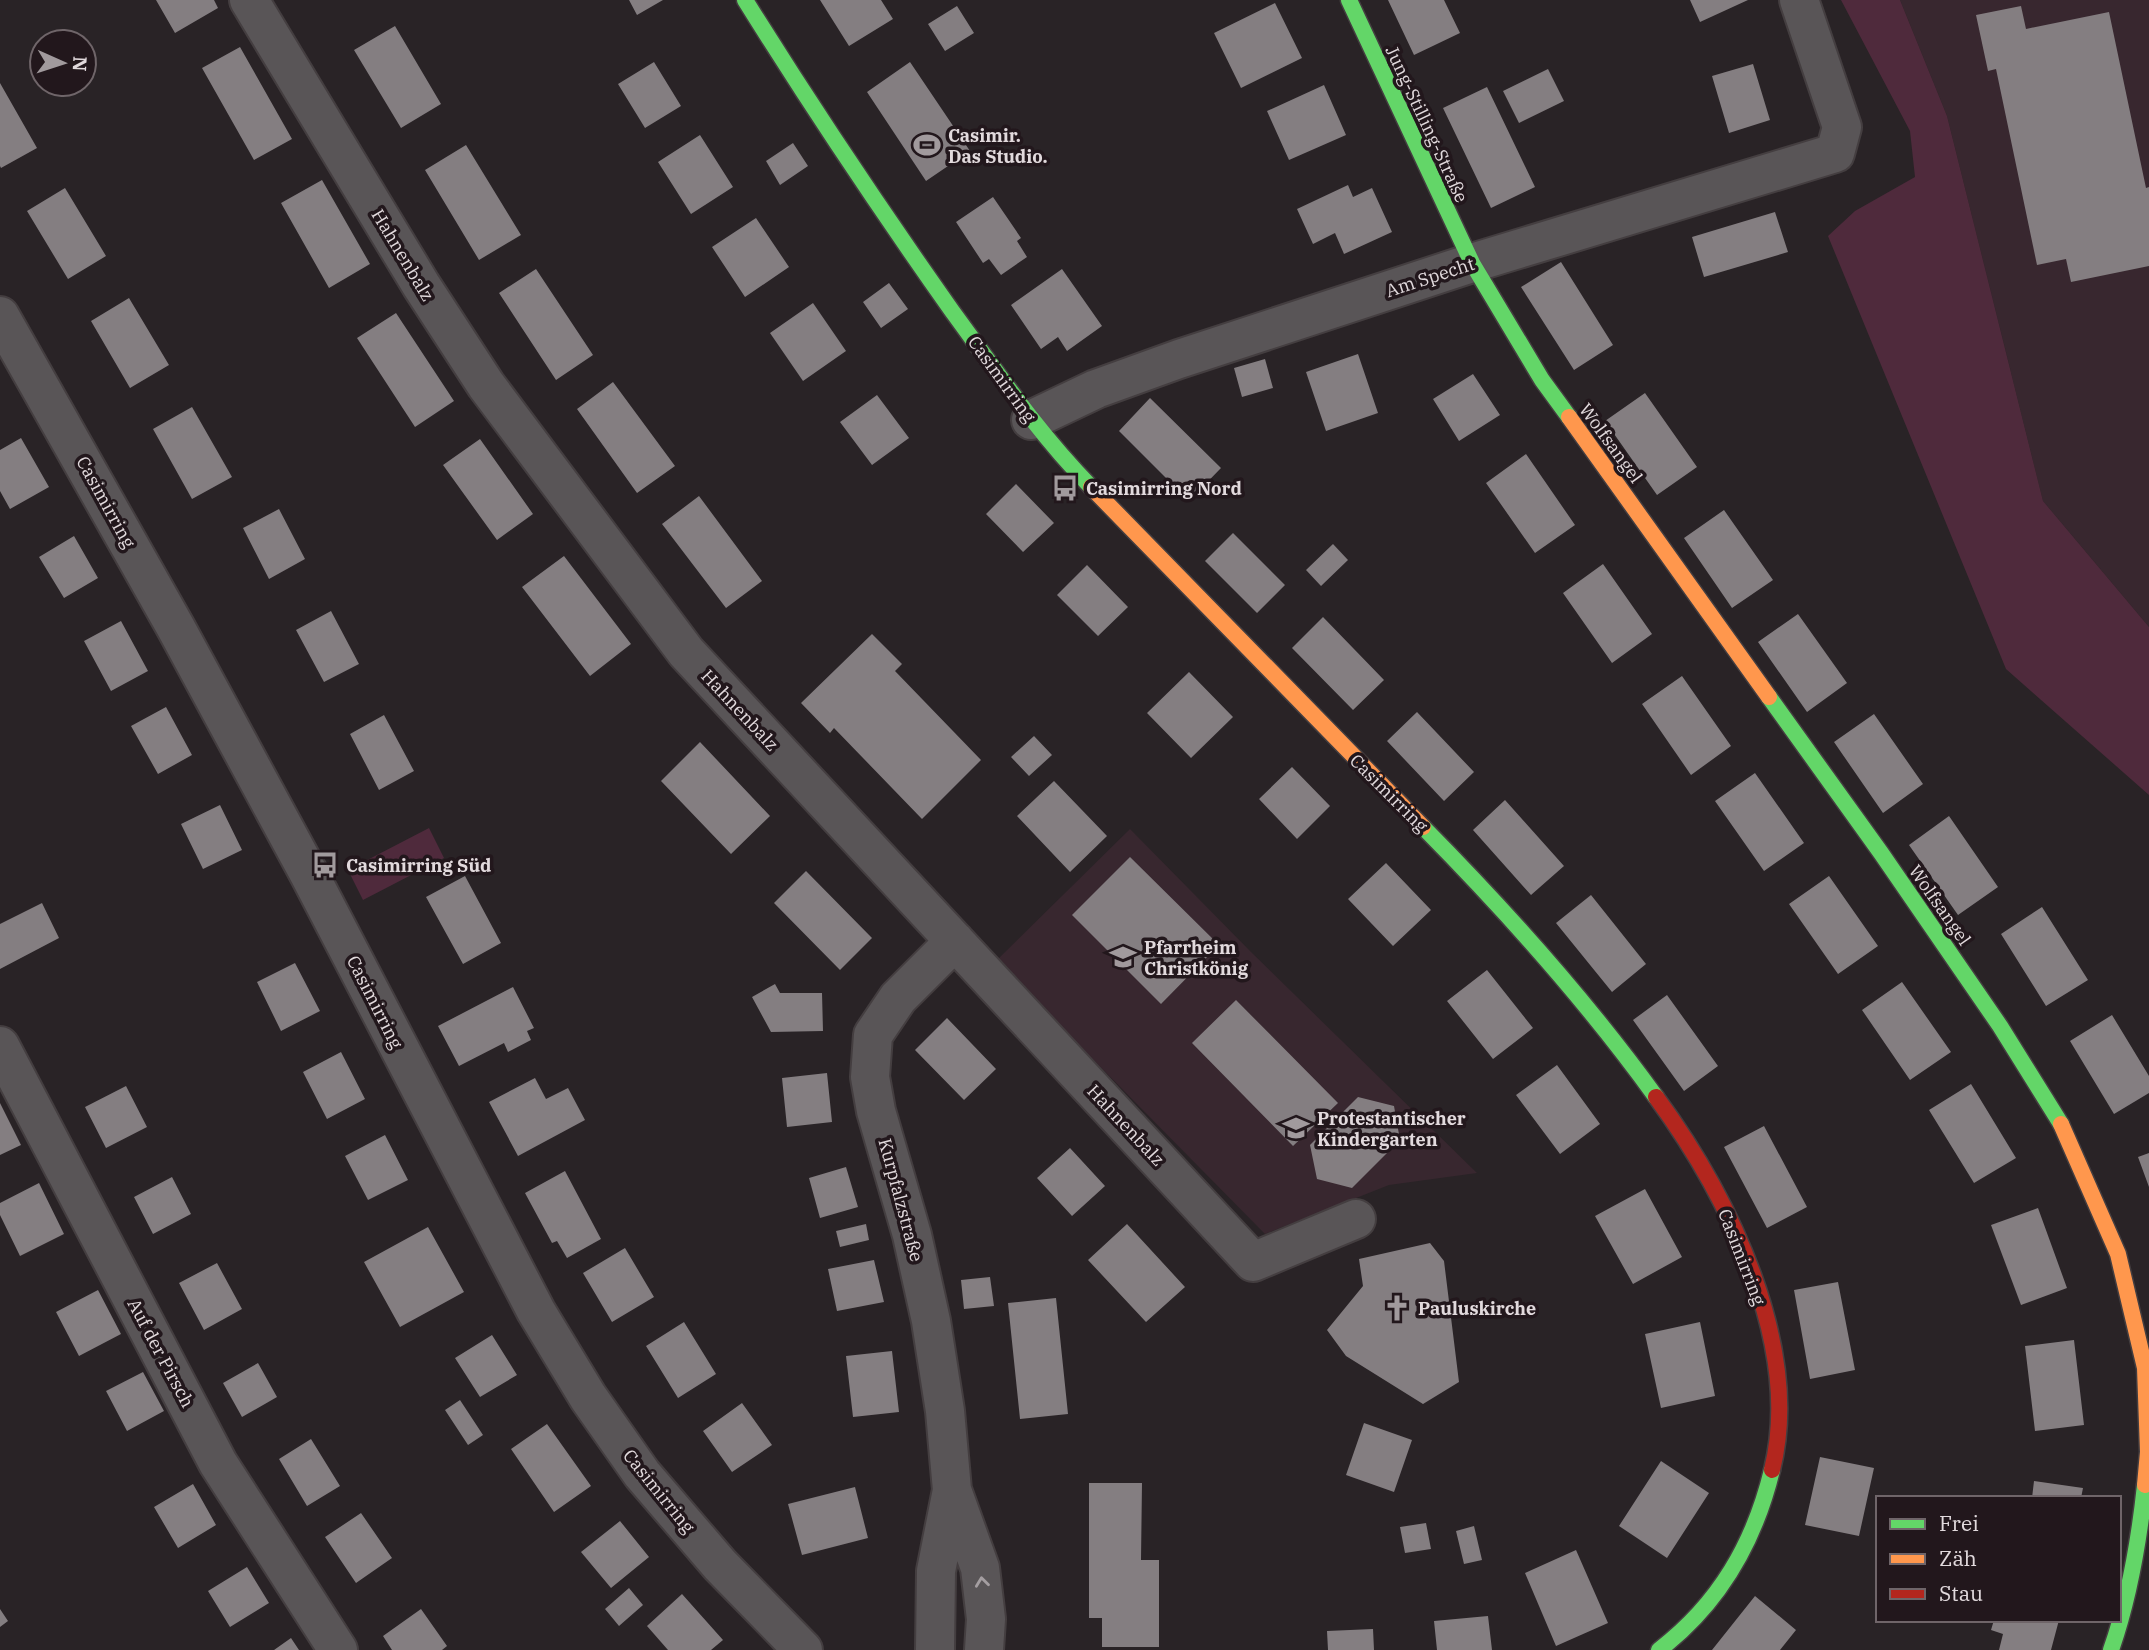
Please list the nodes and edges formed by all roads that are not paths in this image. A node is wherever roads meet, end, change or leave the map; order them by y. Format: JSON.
{"nodes":[{"id":1,"x":249,"y":0,"type":"edge"},
{"id":2,"x":745,"y":0,"type":"edge"},
{"id":3,"x":1349,"y":0,"type":"edge"},
{"id":4,"x":1799,"y":0,"type":"edge"},
{"id":5,"x":1472,"y":263,"type":"junction"},
{"id":6,"x":0,"y":316,"type":"edge"},
{"id":7,"x":1031,"y":420,"type":"junction"},
{"id":8,"x":955,"y":941,"type":"junction"},
{"id":9,"x":0,"y":1046,"type":"edge"},
{"id":10,"x":1356,"y":1219,"type":"dead end"},
{"id":11,"x":952,"y":1490,"type":"junction"},
{"id":12,"x":2137,"y":1610,"type":"edge"},
{"id":13,"x":338,"y":1650,"type":"edge"},
{"id":14,"x":803,"y":1650,"type":"edge"},
{"id":15,"x":935,"y":1650,"type":"edge"},
{"id":16,"x":984,"y":1650,"type":"edge"},
{"id":17,"x":1659,"y":1650,"type":"edge"},
{"id":18,"x":2111,"y":1650,"type":"edge"}],
"edges":[{"from":1,"to":8,"type":"street","name":"Hahnenbalz"},
{"from":2,"to":7,"type":"street","name":"Casimirring"},
{"from":3,"to":5,"type":"street","name":"Jung-Stilling-Straße"},
{"from":4,"to":5,"type":"street","name":"Am Specht"},
{"from":5,"to":7,"type":"street","name":"Am Specht"},
{"from":5,"to":12,"type":"street","name":"Wolfsangel"},
{"from":6,"to":14,"type":"street","name":"Casimirring"},
{"from":7,"to":17,"type":"street","name":"Casimirring"},
{"from":8,"to":10,"type":"street","name":"Hahnenbalz"},
{"from":8,"to":11,"type":"street","name":"Kurpfalzstraße"},
{"from":9,"to":13,"type":"street","name":"Auf der Pirsch"},
{"from":11,"to":15,"type":"street","name":"Kurpfalzstraße"},
{"from":16,"to":11,"type":"street","name":"Kurpfalzstraße","one_way":true},
{"from":12,"to":18,"type":"street","name":"Wolfsangel"}]}
